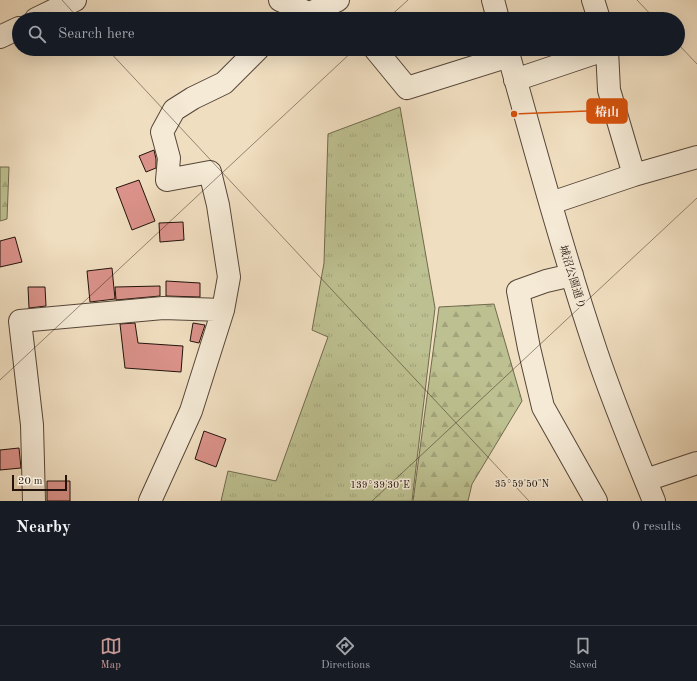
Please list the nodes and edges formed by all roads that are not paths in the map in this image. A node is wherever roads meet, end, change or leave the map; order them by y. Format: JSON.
{"nodes":[{"id":1,"x":75,"y":0,"type":"edge"},
{"id":2,"x":280,"y":0,"type":"edge"},
{"id":3,"x":338,"y":0,"type":"edge"},
{"id":4,"x":493,"y":0,"type":"edge"},
{"id":5,"x":594,"y":0,"type":"edge"},
{"id":6,"x":50,"y":12,"type":"edge"},
{"id":7,"x":302,"y":12,"type":"edge"},
{"id":8,"x":313,"y":12,"type":"edge"},
{"id":9,"x":496,"y":12,"type":"edge"},
{"id":10,"x":597,"y":12,"type":"edge"},
{"id":11,"x":12,"y":31,"type":"edge"},
{"id":12,"x":0,"y":37,"type":"edge"},
{"id":13,"x":251,"y":56,"type":"edge"},
{"id":14,"x":381,"y":56,"type":"edge"},
{"id":15,"x":499,"y":56,"type":"edge"},
{"id":16,"x":509,"y":56,"type":"edge"},
{"id":17,"x":586,"y":56,"type":"edge"},
{"id":18,"x":607,"y":56,"type":"edge"},
{"id":19,"x":516,"y":80,"type":"junction"},
{"id":20,"x":697,"y":157,"type":"edge"},
{"id":21,"x":634,"y":175,"type":"junction"},
{"id":22,"x":551,"y":203,"type":"junction"},
{"id":23,"x":572,"y":275,"type":"junction"},
{"id":24,"x":223,"y":310,"type":"junction"},
{"id":25,"x":697,"y":463,"type":"edge"},
{"id":26,"x":646,"y":480,"type":"junction"},
{"id":27,"x":34,"y":501,"type":"edge"},
{"id":28,"x":150,"y":501,"type":"edge"},
{"id":29,"x":596,"y":501,"type":"edge"},
{"id":30,"x":654,"y":501,"type":"edge"}],
"edges":[{"from":1,"to":6,"type":"street"},
{"from":2,"to":7,"type":"street"},
{"from":3,"to":8,"type":"street"},
{"from":4,"to":9,"type":"street"},
{"from":5,"to":10,"type":"street"},
{"from":11,"to":12,"type":"street"},
{"from":13,"to":24,"type":"street"},
{"from":14,"to":15,"type":"street"},
{"from":16,"to":19,"type":"street","name":"城沼公園通り"},
{"from":17,"to":19,"type":"street"},
{"from":18,"to":21,"type":"street"},
{"from":19,"to":22,"type":"street","name":"城沼公園通り"},
{"from":20,"to":21,"type":"street"},
{"from":21,"to":22,"type":"street"},
{"from":22,"to":23,"type":"street","name":"城沼公園通り"},
{"from":23,"to":26,"type":"street","name":"城沼公園通り"},
{"from":23,"to":29,"type":"street"},
{"from":24,"to":27,"type":"street"},
{"from":24,"to":28,"type":"street"},
{"from":25,"to":26,"type":"street"},
{"from":26,"to":30,"type":"street","name":"城沼公園通り"}]}
